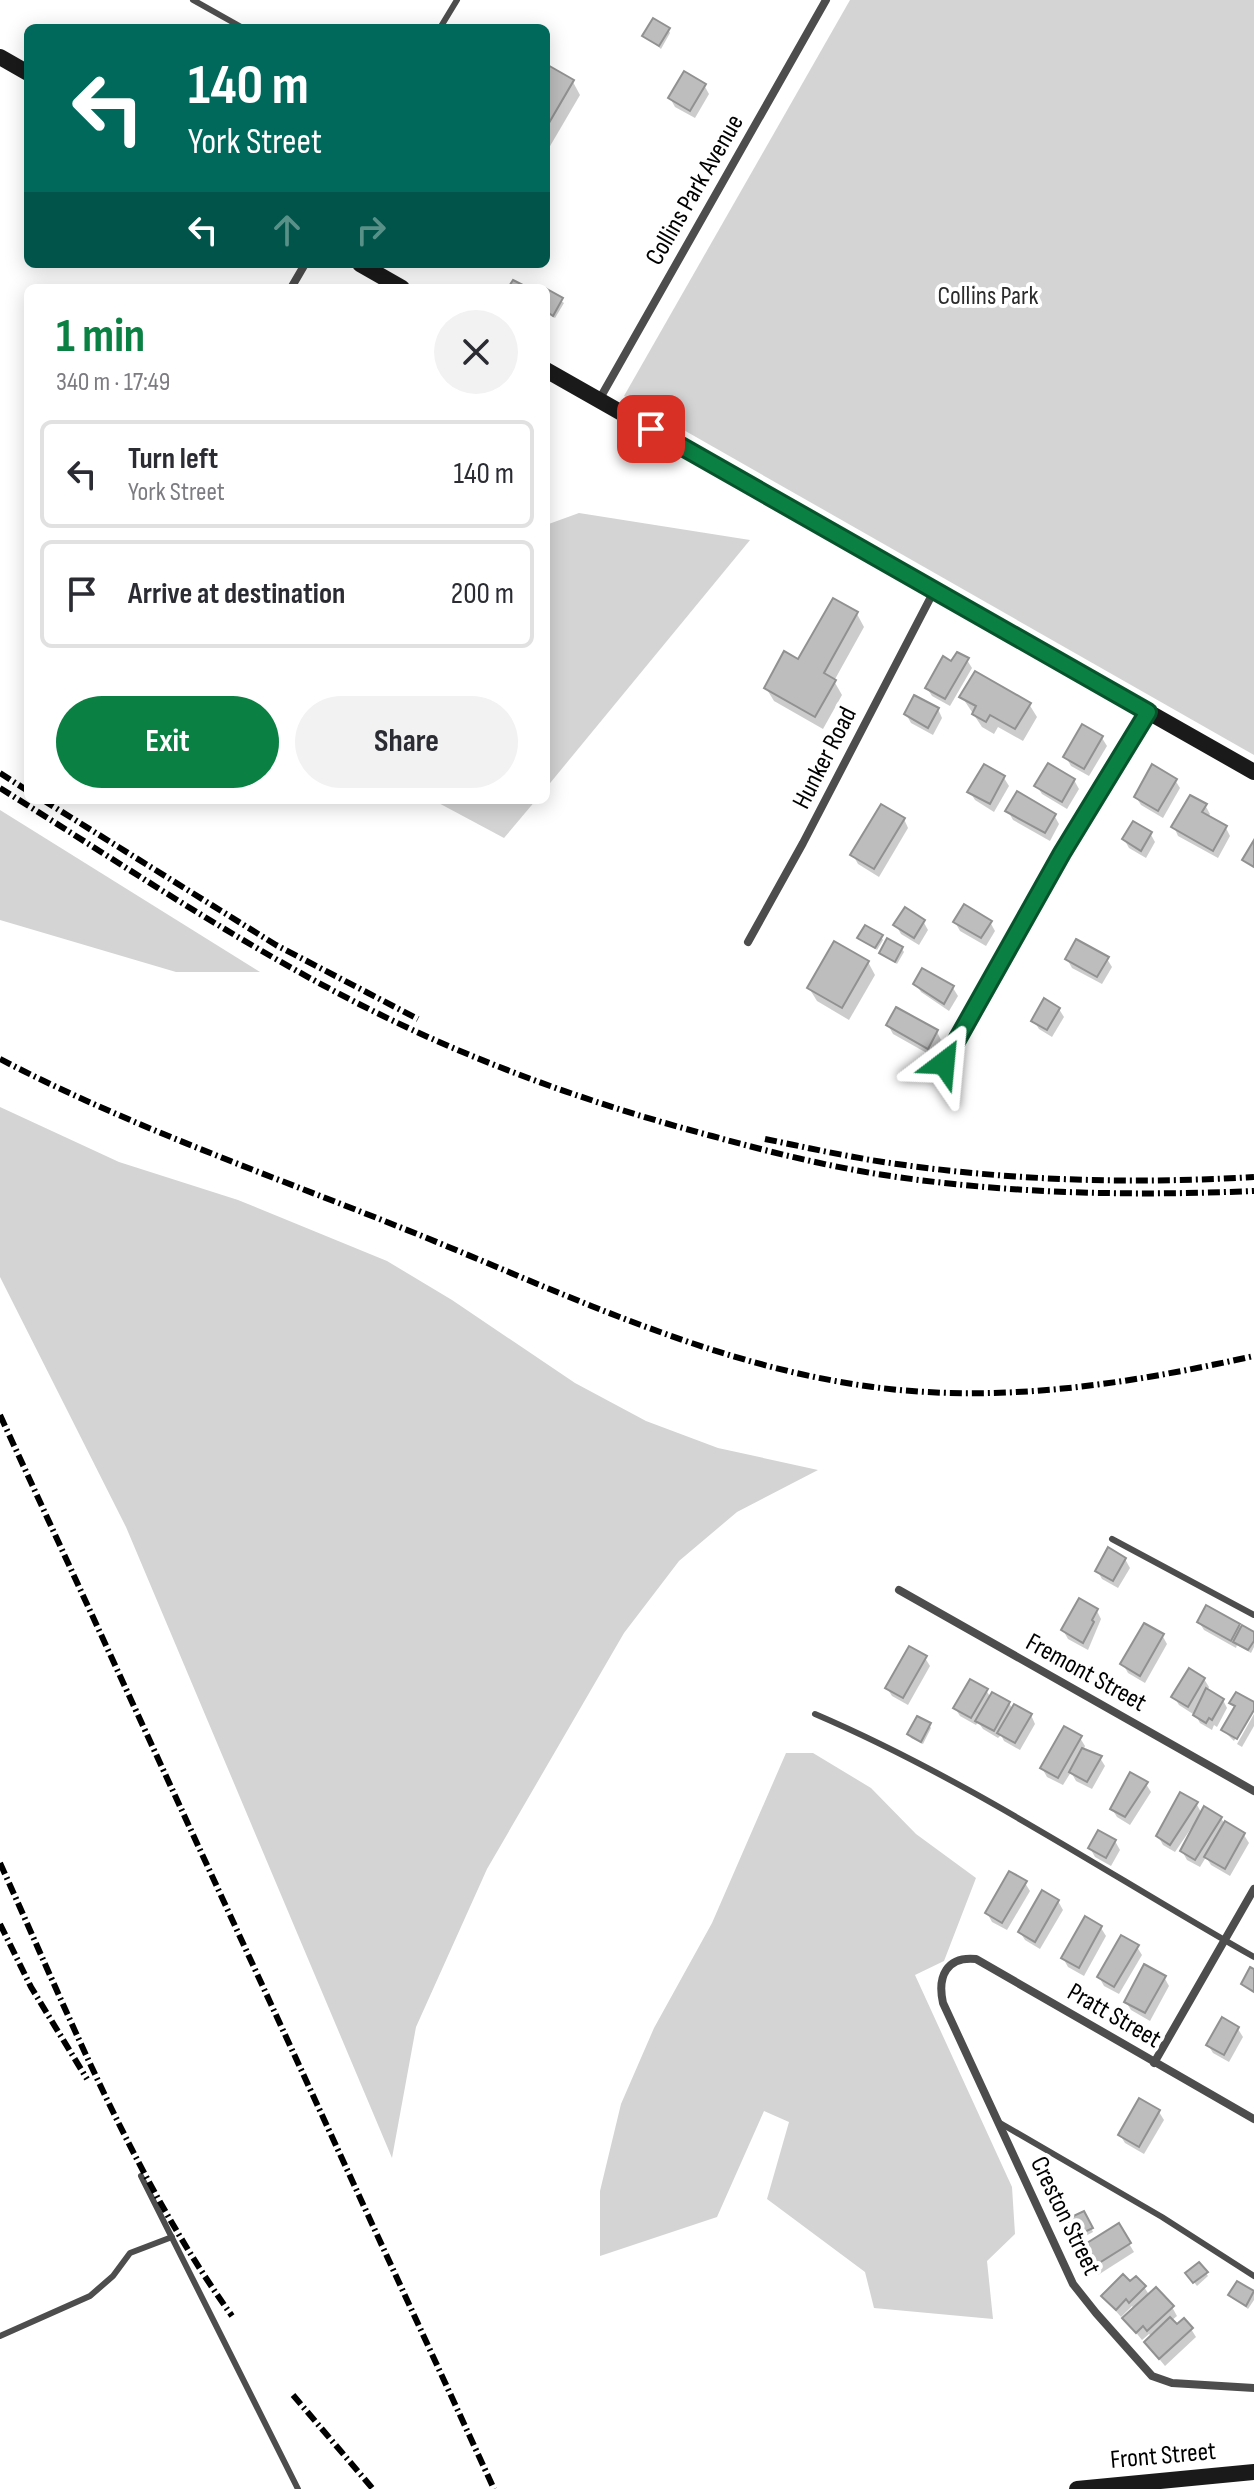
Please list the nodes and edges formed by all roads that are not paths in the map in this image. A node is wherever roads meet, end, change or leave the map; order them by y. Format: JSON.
{"nodes":[{"id":1,"x":193,"y":0,"type":"edge"},
{"id":2,"x":457,"y":0,"type":"edge"},
{"id":3,"x":826,"y":0,"type":"edge"},
{"id":4,"x":236,"y":24,"type":"edge"},
{"id":5,"x":442,"y":24,"type":"edge"},
{"id":6,"x":0,"y":57,"type":"edge"},
{"id":7,"x":24,"y":71,"type":"edge"},
{"id":8,"x":367,"y":268,"type":"edge"},
{"id":9,"x":395,"y":284,"type":"edge"},
{"id":10,"x":550,"y":372,"type":"edge"},
{"id":11,"x":599,"y":400,"type":"junction"},
{"id":12,"x":934,"y":590,"type":"junction"},
{"id":13,"x":1148,"y":712,"type":"junction"},
{"id":14,"x":1254,"y":772,"type":"edge"},
{"id":15,"x":748,"y":942,"type":"dead end"},
{"id":16,"x":944,"y":1063,"type":"dead end"},
{"id":17,"x":1112,"y":1539,"type":"dead end"},
{"id":18,"x":899,"y":1590,"type":"dead end"},
{"id":19,"x":1254,"y":1615,"type":"edge"},
{"id":20,"x":815,"y":1714,"type":"dead end"},
{"id":21,"x":1254,"y":1791,"type":"edge"},
{"id":22,"x":1254,"y":1889,"type":"edge"},
{"id":23,"x":1224,"y":1940,"type":"junction"},
{"id":24,"x":1254,"y":1957,"type":"edge"},
{"id":25,"x":952,"y":1962,"type":"joint"},
{"id":26,"x":1154,"y":2063,"type":"junction"},
{"id":27,"x":1254,"y":2119,"type":"edge"},
{"id":28,"x":999,"y":2123,"type":"junction"},
{"id":29,"x":141,"y":2176,"type":"dead end"},
{"id":30,"x":172,"y":2237,"type":"junction"},
{"id":31,"x":1254,"y":2276,"type":"edge"},
{"id":32,"x":0,"y":2336,"type":"edge"},
{"id":33,"x":1254,"y":2388,"type":"edge"},
{"id":34,"x":1254,"y":2472,"type":"edge"},
{"id":35,"x":298,"y":2489,"type":"edge"},
{"id":36,"x":1077,"y":2489,"type":"edge"}],
"edges":[{"from":1,"to":4,"type":"lane"},
{"from":2,"to":5,"type":"lane"},
{"from":3,"to":11,"type":"street","name":"Collins Park Avenue"},
{"from":6,"to":7,"type":"street"},
{"from":8,"to":9,"type":"street"},
{"from":10,"to":11,"type":"street"},
{"from":11,"to":12,"type":"street"},
{"from":12,"to":13,"type":"street"},
{"from":12,"to":15,"type":"street","name":"Hunker Road"},
{"from":13,"to":14,"type":"street"},
{"from":13,"to":16,"type":"street"},
{"from":17,"to":19,"type":"lane"},
{"from":18,"to":21,"type":"street","name":"Fremont Street"},
{"from":20,"to":23,"type":"lane"},
{"from":22,"to":23,"type":"street"},
{"from":23,"to":24,"type":"lane"},
{"from":23,"to":26,"type":"street"},
{"from":25,"to":26,"type":"street","name":"Pratt Street"},
{"from":25,"to":28,"type":"street","name":"Creston Street"},
{"from":26,"to":27,"type":"street","name":"Pratt Street"},
{"from":28,"to":31,"type":"lane"},
{"from":28,"to":33,"type":"street","name":"Creston Street"},
{"from":29,"to":30,"type":"lane"},
{"from":30,"to":32,"type":"lane"},
{"from":30,"to":35,"type":"lane"},
{"from":34,"to":36,"type":"street","name":"Front Street"}]}
